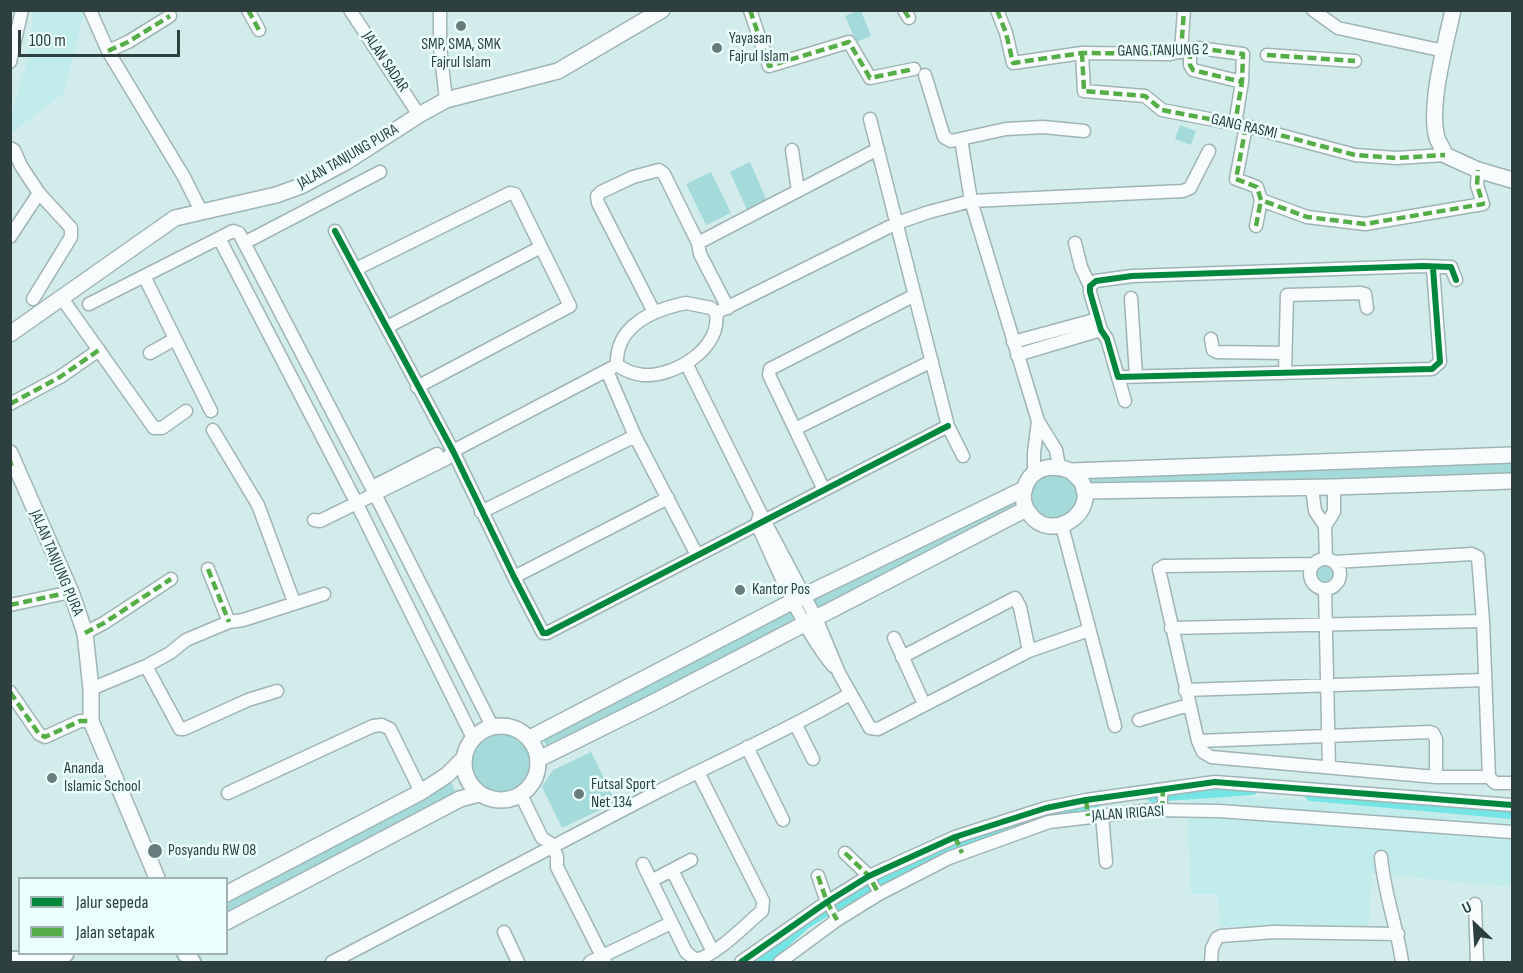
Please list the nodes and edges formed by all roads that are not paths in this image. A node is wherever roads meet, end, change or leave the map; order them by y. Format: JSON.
{"nodes":[{"id":1,"x":22,"y":10,"type":"edge"},
{"id":2,"x":90,"y":10,"type":"edge"},
{"id":3,"x":248,"y":10,"type":"edge"},
{"id":4,"x":350,"y":10,"type":"edge"},
{"id":5,"x":440,"y":10,"type":"edge"},
{"id":6,"x":662,"y":10,"type":"edge"},
{"id":7,"x":750,"y":10,"type":"edge"},
{"id":8,"x":997,"y":10,"type":"edge"},
{"id":9,"x":1184,"y":10,"type":"edge"},
{"id":10,"x":1313,"y":10,"type":"edge"},
{"id":11,"x":1453,"y":10,"type":"edge"},
{"id":12,"x":170,"y":16,"type":"dead end"},
{"id":13,"x":259,"y":30,"type":"dead end"},
{"id":14,"x":108,"y":51,"type":"junction"},
{"id":15,"x":1186,"y":51,"type":"junction"},
{"id":16,"x":1444,"y":51,"type":"junction"},
{"id":17,"x":1082,"y":53,"type":"junction"},
{"id":18,"x":1267,"y":55,"type":"dead end"},
{"id":19,"x":1355,"y":61,"type":"dead end"},
{"id":20,"x":10,"y":62,"type":"edge"},
{"id":21,"x":1242,"y":82,"type":"junction"},
{"id":22,"x":446,"y":100,"type":"junction"},
{"id":23,"x":419,"y":115,"type":"junction"},
{"id":24,"x":870,"y":119,"type":"dead end"},
{"id":25,"x":1241,"y":125,"type":"junction"},
{"id":26,"x":1084,"y":130,"type":"dead end"},
{"id":27,"x":961,"y":139,"type":"junction"},
{"id":28,"x":10,"y":148,"type":"edge"},
{"id":29,"x":878,"y":149,"type":"junction"},
{"id":30,"x":792,"y":150,"type":"dead end"},
{"id":31,"x":1209,"y":151,"type":"dead end"},
{"id":32,"x":1445,"y":155,"type":"junction"},
{"id":33,"x":16,"y":163,"type":"edge"},
{"id":34,"x":1478,"y":170,"type":"junction"},
{"id":35,"x":380,"y":172,"type":"dead end"},
{"id":36,"x":1512,"y":180,"type":"edge"},
{"id":37,"x":798,"y":191,"type":"junction"},
{"id":38,"x":39,"y":193,"type":"junction"},
{"id":39,"x":1261,"y":200,"type":"junction"},
{"id":40,"x":971,"y":201,"type":"junction"},
{"id":41,"x":201,"y":211,"type":"junction"},
{"id":42,"x":897,"y":223,"type":"junction"},
{"id":43,"x":1256,"y":226,"type":"dead end"},
{"id":44,"x":335,"y":231,"type":"dead end"},
{"id":45,"x":10,"y":237,"type":"edge"},
{"id":46,"x":219,"y":238,"type":"junction"},
{"id":47,"x":244,"y":243,"type":"junction"},
{"id":48,"x":698,"y":243,"type":"junction"},
{"id":49,"x":1075,"y":243,"type":"dead end"},
{"id":50,"x":541,"y":247,"type":"junction"},
{"id":51,"x":1433,"y":268,"type":"junction"},
{"id":52,"x":356,"y":269,"type":"junction"},
{"id":53,"x":144,"y":276,"type":"junction"},
{"id":54,"x":1456,"y":280,"type":"dead end"},
{"id":55,"x":1090,"y":286,"type":"junction"},
{"id":56,"x":915,"y":295,"type":"junction"},
{"id":57,"x":61,"y":297,"type":"junction"},
{"id":58,"x":1131,"y":298,"type":"dead end"},
{"id":59,"x":33,"y":299,"type":"dead end"},
{"id":60,"x":89,"y":303,"type":"dead end"},
{"id":61,"x":1367,"y":308,"type":"dead end"},
{"id":62,"x":722,"y":311,"type":"junction"},
{"id":63,"x":654,"y":312,"type":"junction"},
{"id":64,"x":1099,"y":324,"type":"junction"},
{"id":65,"x":387,"y":327,"type":"junction"},
{"id":66,"x":10,"y":334,"type":"edge"},
{"id":67,"x":176,"y":339,"type":"junction"},
{"id":68,"x":1211,"y":339,"type":"dead end"},
{"id":69,"x":1013,"y":342,"type":"junction"},
{"id":70,"x":99,"y":350,"type":"junction"},
{"id":71,"x":150,"y":353,"type":"dead end"},
{"id":72,"x":1284,"y":353,"type":"junction"},
{"id":73,"x":1017,"y":355,"type":"junction"},
{"id":74,"x":932,"y":361,"type":"junction"},
{"id":75,"x":686,"y":363,"type":"junction"},
{"id":76,"x":612,"y":368,"type":"junction"},
{"id":77,"x":1285,"y":373,"type":"junction"},
{"id":78,"x":1136,"y":376,"type":"junction"},
{"id":79,"x":1118,"y":377,"type":"junction"},
{"id":80,"x":417,"y":387,"type":"junction"},
{"id":81,"x":1125,"y":401,"type":"dead end"},
{"id":82,"x":10,"y":404,"type":"edge"},
{"id":83,"x":186,"y":411,"type":"dead end"},
{"id":84,"x":212,"y":411,"type":"dead end"},
{"id":85,"x":1038,"y":421,"type":"junction"},
{"id":86,"x":948,"y":426,"type":"junction"},
{"id":87,"x":795,"y":429,"type":"junction"},
{"id":88,"x":213,"y":430,"type":"dead end"},
{"id":89,"x":635,"y":436,"type":"junction"},
{"id":90,"x":453,"y":451,"type":"junction"},
{"id":91,"x":1512,"y":455,"type":"edge"},
{"id":92,"x":963,"y":456,"type":"dead end"},
{"id":93,"x":11,"y":460,"type":"edge"},
{"id":94,"x":1065,"y":469,"type":"junction"},
{"id":95,"x":1034,"y":473,"type":"junction"},
{"id":96,"x":1512,"y":481,"type":"edge"},
{"id":97,"x":1312,"y":488,"type":"junction"},
{"id":98,"x":1334,"y":488,"type":"junction"},
{"id":99,"x":1024,"y":489,"type":"junction"},
{"id":100,"x":824,"y":490,"type":"junction"},
{"id":101,"x":373,"y":491,"type":"junction"},
{"id":102,"x":1084,"y":491,"type":"junction"},
{"id":103,"x":669,"y":498,"type":"junction"},
{"id":104,"x":355,"y":500,"type":"junction"},
{"id":105,"x":1026,"y":509,"type":"junction"},
{"id":106,"x":481,"y":512,"type":"junction"},
{"id":107,"x":761,"y":518,"type":"junction"},
{"id":108,"x":1062,"y":526,"type":"junction"},
{"id":109,"x":1325,"y":526,"type":"junction"},
{"id":110,"x":697,"y":555,"type":"junction"},
{"id":111,"x":1324,"y":562,"type":"junction"},
{"id":112,"x":208,"y":569,"type":"dead end"},
{"id":113,"x":514,"y":578,"type":"junction"},
{"id":114,"x":171,"y":579,"type":"dead end"},
{"id":115,"x":1325,"y":589,"type":"junction"},
{"id":116,"x":70,"y":592,"type":"junction"},
{"id":117,"x":324,"y":594,"type":"dead end"},
{"id":118,"x":800,"y":598,"type":"junction"},
{"id":119,"x":294,"y":602,"type":"junction"},
{"id":120,"x":10,"y":605,"type":"edge"},
{"id":121,"x":811,"y":621,"type":"junction"},
{"id":122,"x":1483,"y":621,"type":"junction"},
{"id":123,"x":229,"y":622,"type":"junction"},
{"id":124,"x":1326,"y":625,"type":"junction"},
{"id":125,"x":1171,"y":628,"type":"junction"},
{"id":126,"x":1089,"y":630,"type":"junction"},
{"id":127,"x":85,"y":633,"type":"junction"},
{"id":128,"x":894,"y":638,"type":"dead end"},
{"id":129,"x":1029,"y":651,"type":"junction"},
{"id":130,"x":902,"y":657,"type":"junction"},
{"id":131,"x":146,"y":666,"type":"junction"},
{"id":132,"x":1485,"y":680,"type":"junction"},
{"id":133,"x":1327,"y":685,"type":"junction"},
{"id":134,"x":91,"y":689,"type":"junction"},
{"id":135,"x":1185,"y":690,"type":"junction"},
{"id":136,"x":277,"y":691,"type":"dead end"},
{"id":137,"x":10,"y":692,"type":"edge"},
{"id":138,"x":850,"y":694,"type":"junction"},
{"id":139,"x":924,"y":704,"type":"junction"},
{"id":140,"x":1188,"y":705,"type":"junction"},
{"id":141,"x":1139,"y":720,"type":"dead end"},
{"id":142,"x":91,"y":721,"type":"junction"},
{"id":143,"x":796,"y":725,"type":"junction"},
{"id":144,"x":492,"y":726,"type":"junction"},
{"id":145,"x":1114,"y":726,"type":"dead end"},
{"id":146,"x":1329,"y":736,"type":"junction"},
{"id":147,"x":473,"y":738,"type":"junction"},
{"id":148,"x":530,"y":738,"type":"junction"},
{"id":149,"x":1198,"y":741,"type":"junction"},
{"id":150,"x":747,"y":747,"type":"junction"},
{"id":151,"x":464,"y":758,"type":"junction"},
{"id":152,"x":539,"y":759,"type":"junction"},
{"id":153,"x":813,"y":759,"type":"dead end"},
{"id":154,"x":1329,"y":768,"type":"junction"},
{"id":155,"x":698,"y":772,"type":"junction"},
{"id":156,"x":1436,"y":777,"type":"junction"},
{"id":157,"x":1489,"y":777,"type":"junction"},
{"id":158,"x":1512,"y":783,"type":"edge"},
{"id":159,"x":421,"y":792,"type":"junction"},
{"id":160,"x":228,"y":793,"type":"dead end"},
{"id":161,"x":479,"y":794,"type":"junction"},
{"id":162,"x":521,"y":795,"type":"junction"},
{"id":163,"x":1163,"y":799,"type":"junction"},
{"id":164,"x":1512,"y":805,"type":"edge"},
{"id":165,"x":1087,"y":808,"type":"junction"},
{"id":166,"x":1102,"y":815,"type":"junction"},
{"id":167,"x":783,"y":820,"type":"dead end"},
{"id":168,"x":1512,"y":832,"type":"edge"},
{"id":169,"x":542,"y":838,"type":"junction"},
{"id":170,"x":553,"y":845,"type":"junction"},
{"id":171,"x":958,"y":845,"type":"junction"},
{"id":172,"x":541,"y":851,"type":"junction"},
{"id":173,"x":845,"y":853,"type":"dead end"},
{"id":174,"x":1105,"y":856,"type":"dead end"},
{"id":175,"x":1381,"y":857,"type":"dead end"},
{"id":176,"x":691,"y":860,"type":"dead end"},
{"id":177,"x":643,"y":864,"type":"dead end"},
{"id":178,"x":556,"y":867,"type":"junction"},
{"id":179,"x":672,"y":870,"type":"junction"},
{"id":180,"x":818,"y":876,"type":"dead end"},
{"id":181,"x":156,"y":877,"type":"edge"},
{"id":182,"x":651,"y":881,"type":"junction"},
{"id":183,"x":249,"y":882,"type":"junction"},
{"id":184,"x":874,"y":885,"type":"junction"},
{"id":185,"x":228,"y":893,"type":"edge"},
{"id":186,"x":261,"y":904,"type":"junction"},
{"id":187,"x":1475,"y":904,"type":"dead end"},
{"id":188,"x":832,"y":911,"type":"junction"},
{"id":189,"x":228,"y":921,"type":"edge"},
{"id":190,"x":671,"y":923,"type":"junction"},
{"id":191,"x":504,"y":932,"type":"dead end"},
{"id":192,"x":1398,"y":934,"type":"junction"},
{"id":193,"x":713,"y":952,"type":"junction"},
{"id":194,"x":59,"y":955,"type":"edge"},
{"id":195,"x":37,"y":959,"type":"edge"},
{"id":196,"x":10,"y":960,"type":"edge"},
{"id":197,"x":604,"y":960,"type":"edge"},
{"id":198,"x":513,"y":961,"type":"edge"},
{"id":199,"x":332,"y":963,"type":"edge"},
{"id":200,"x":590,"y":963,"type":"edge"},
{"id":201,"x":741,"y":963,"type":"edge"},
{"id":202,"x":780,"y":963,"type":"edge"},
{"id":203,"x":1211,"y":963,"type":"edge"},
{"id":204,"x":1402,"y":963,"type":"edge"},
{"id":205,"x":1477,"y":963,"type":"edge"}],
"edges":[{"from":1,"to":20,"type":"street"},
{"from":2,"to":14,"type":"street"},
{"from":3,"to":13,"type":"street"},
{"from":4,"to":23,"type":"street","name":"JALAN SADAR"},
{"from":5,"to":22,"type":"street"},
{"from":6,"to":22,"type":"street","name":"JALAN TANJUNG PURA"},
{"from":7,"to":27,"type":"street"},
{"from":8,"to":17,"type":"street","name":"GANG TANJUNG 2"},
{"from":9,"to":15,"type":"street"},
{"from":10,"to":16,"type":"street"},
{"from":11,"to":16,"type":"street"},
{"from":12,"to":14,"type":"street"},
{"from":14,"to":41,"type":"street"},
{"from":15,"to":17,"type":"street","name":"GANG TANJUNG 2"},
{"from":15,"to":21,"type":"street"},
{"from":15,"to":21,"type":"street","name":"GANG TANJUNG 2"},
{"from":16,"to":32,"type":"street"},
{"from":17,"to":25,"type":"street","name":"GANG RASMI"},
{"from":18,"to":19,"type":"street"},
{"from":21,"to":25,"type":"street"},
{"from":22,"to":23,"type":"street","name":"JALAN TANJUNG PURA"},
{"from":23,"to":41,"type":"street","name":"JALAN TANJUNG PURA"},
{"from":24,"to":29,"type":"street"},
{"from":25,"to":32,"type":"street","name":"GANG RASMI"},
{"from":25,"to":39,"type":"street"},
{"from":26,"to":27,"type":"street"},
{"from":27,"to":40,"type":"street"},
{"from":28,"to":33,"type":"street"},
{"from":29,"to":37,"type":"street"},
{"from":29,"to":42,"type":"street"},
{"from":30,"to":37,"type":"street"},
{"from":31,"to":40,"type":"street"},
{"from":32,"to":34,"type":"street"},
{"from":33,"to":38,"type":"street"},
{"from":34,"to":36,"type":"street"},
{"from":34,"to":39,"type":"street"},
{"from":35,"to":47,"type":"street"},
{"from":37,"to":48,"type":"street"},
{"from":38,"to":45,"type":"street"},
{"from":38,"to":59,"type":"street"},
{"from":39,"to":43,"type":"street"},
{"from":40,"to":42,"type":"street"},
{"from":40,"to":69,"type":"street"},
{"from":41,"to":57,"type":"street","name":"JALAN TANJUNG PURA"},
{"from":42,"to":56,"type":"street"},
{"from":42,"to":62,"type":"street"},
{"from":44,"to":52,"type":"street"},
{"from":46,"to":47,"type":"street"},
{"from":46,"to":53,"type":"street"},
{"from":46,"to":104,"type":"street"},
{"from":47,"to":101,"type":"street"},
{"from":48,"to":62,"type":"street"},
{"from":48,"to":63,"type":"street"},
{"from":49,"to":55,"type":"street"},
{"from":50,"to":52,"type":"street"},
{"from":50,"to":65,"type":"street"},
{"from":50,"to":80,"type":"street"},
{"from":51,"to":54,"type":"street"},
{"from":51,"to":55,"type":"street"},
{"from":51,"to":77,"type":"street"},
{"from":52,"to":65,"type":"street"},
{"from":53,"to":60,"type":"street"},
{"from":53,"to":67,"type":"street"},
{"from":55,"to":64,"type":"street"},
{"from":56,"to":74,"type":"street"},
{"from":56,"to":87,"type":"street"},
{"from":57,"to":66,"type":"street","name":"JALAN TANJUNG PURA"},
{"from":57,"to":70,"type":"street"},
{"from":58,"to":78,"type":"street"},
{"from":61,"to":72,"type":"street"},
{"from":62,"to":63,"type":"street"},
{"from":62,"to":75,"type":"street"},
{"from":63,"to":76,"type":"street"},
{"from":64,"to":69,"type":"street"},
{"from":64,"to":73,"type":"street"},
{"from":64,"to":79,"type":"street"},
{"from":65,"to":80,"type":"street"},
{"from":67,"to":71,"type":"street"},
{"from":67,"to":84,"type":"street"},
{"from":68,"to":72,"type":"street"},
{"from":69,"to":73,"type":"street"},
{"from":70,"to":82,"type":"street"},
{"from":70,"to":83,"type":"street"},
{"from":72,"to":77,"type":"street"},
{"from":73,"to":85,"type":"street"},
{"from":74,"to":86,"type":"street"},
{"from":74,"to":87,"type":"street"},
{"from":75,"to":76,"type":"street"},
{"from":75,"to":107,"type":"street"},
{"from":76,"to":89,"type":"street"},
{"from":76,"to":90,"type":"street"},
{"from":77,"to":78,"type":"street"},
{"from":78,"to":79,"type":"street"},
{"from":79,"to":81,"type":"street"},
{"from":80,"to":90,"type":"street"},
{"from":85,"to":94,"type":"street"},
{"from":85,"to":95,"type":"street"},
{"from":86,"to":92,"type":"street"},
{"from":86,"to":100,"type":"street"},
{"from":87,"to":100,"type":"street"},
{"from":88,"to":119,"type":"street"},
{"from":89,"to":103,"type":"street"},
{"from":89,"to":106,"type":"street"},
{"from":90,"to":101,"type":"street"},
{"from":90,"to":106,"type":"street"},
{"from":91,"to":94,"type":"street"},
{"from":93,"to":116,"type":"street","name":"JALAN TANJUNG PURA"},
{"from":94,"to":95,"type":"street"},
{"from":94,"to":102,"type":"street"},
{"from":95,"to":99,"type":"street"},
{"from":96,"to":98,"type":"street"},
{"from":97,"to":98,"type":"street"},
{"from":97,"to":102,"type":"street"},
{"from":97,"to":109,"type":"street"},
{"from":98,"to":109,"type":"street"},
{"from":99,"to":105,"type":"street"},
{"from":99,"to":118,"type":"street"},
{"from":100,"to":107,"type":"street"},
{"from":101,"to":104,"type":"street"},
{"from":101,"to":144,"type":"street"},
{"from":102,"to":108,"type":"street"},
{"from":103,"to":110,"type":"street"},
{"from":103,"to":113,"type":"street"},
{"from":104,"to":147,"type":"street"},
{"from":105,"to":108,"type":"street"},
{"from":105,"to":121,"type":"street"},
{"from":106,"to":113,"type":"street"},
{"from":107,"to":110,"type":"street"},
{"from":107,"to":118,"type":"street"},
{"from":108,"to":126,"type":"street"},
{"from":109,"to":111,"type":"street"},
{"from":110,"to":113,"type":"street"},
{"from":111,"to":115,"type":"street"},
{"from":111,"to":115,"type":"street"},
{"from":111,"to":122,"type":"street"},
{"from":111,"to":125,"type":"street"},
{"from":112,"to":123,"type":"street"},
{"from":114,"to":127,"type":"street"},
{"from":115,"to":124,"type":"street"},
{"from":116,"to":120,"type":"street"},
{"from":116,"to":127,"type":"street","name":"JALAN TANJUNG PURA"},
{"from":117,"to":119,"type":"street"},
{"from":118,"to":121,"type":"street"},
{"from":118,"to":148,"type":"street"},
{"from":119,"to":123,"type":"street"},
{"from":121,"to":138,"type":"street"},
{"from":121,"to":152,"type":"street"},
{"from":122,"to":124,"type":"street"},
{"from":122,"to":132,"type":"street"},
{"from":123,"to":131,"type":"street"},
{"from":124,"to":125,"type":"street"},
{"from":124,"to":133,"type":"street"},
{"from":125,"to":135,"type":"street"},
{"from":126,"to":129,"type":"street"},
{"from":126,"to":145,"type":"street"},
{"from":127,"to":134,"type":"street","name":"JALAN TANJUNG PURA"},
{"from":128,"to":130,"type":"street"},
{"from":129,"to":130,"type":"street"},
{"from":129,"to":139,"type":"street"},
{"from":130,"to":139,"type":"street"},
{"from":131,"to":134,"type":"street"},
{"from":131,"to":136,"type":"street"},
{"from":132,"to":133,"type":"street"},
{"from":132,"to":157,"type":"street"},
{"from":133,"to":135,"type":"street"},
{"from":133,"to":146,"type":"street"},
{"from":134,"to":142,"type":"street","name":"JALAN TANJUNG PURA"},
{"from":135,"to":140,"type":"street"},
{"from":137,"to":142,"type":"street"},
{"from":138,"to":139,"type":"street"},
{"from":138,"to":143,"type":"street"},
{"from":140,"to":141,"type":"street"},
{"from":140,"to":149,"type":"street"},
{"from":142,"to":181,"type":"street","name":"JALAN TANJUNG PURA"},
{"from":143,"to":150,"type":"street"},
{"from":143,"to":153,"type":"street"},
{"from":144,"to":147,"type":"street"},
{"from":144,"to":148,"type":"street"},
{"from":146,"to":149,"type":"street"},
{"from":146,"to":154,"type":"street"},
{"from":146,"to":156,"type":"street"},
{"from":147,"to":151,"type":"street"},
{"from":148,"to":152,"type":"street"},
{"from":149,"to":154,"type":"street"},
{"from":150,"to":155,"type":"street"},
{"from":150,"to":167,"type":"street"},
{"from":151,"to":159,"type":"street"},
{"from":151,"to":161,"type":"street"},
{"from":152,"to":162,"type":"street"},
{"from":154,"to":156,"type":"street"},
{"from":155,"to":170,"type":"street"},
{"from":155,"to":193,"type":"street"},
{"from":156,"to":157,"type":"street"},
{"from":157,"to":158,"type":"street"},
{"from":159,"to":160,"type":"street"},
{"from":159,"to":183,"type":"street"},
{"from":161,"to":162,"type":"street"},
{"from":161,"to":186,"type":"street"},
{"from":162,"to":169,"type":"street"},
{"from":163,"to":164,"type":"street"},
{"from":163,"to":165,"type":"street"},
{"from":163,"to":166,"type":"street","name":"JALAN IRIGASI"},
{"from":163,"to":168,"type":"street","name":"JALAN IRIGASI"},
{"from":165,"to":166,"type":"street","name":"JALAN IRIGASI"},
{"from":165,"to":171,"type":"street","name":"JALAN IRIGASI"},
{"from":166,"to":174,"type":"street"},
{"from":169,"to":170,"type":"street"},
{"from":169,"to":172,"type":"street"},
{"from":170,"to":172,"type":"street"},
{"from":170,"to":178,"type":"street"},
{"from":171,"to":184,"type":"street"},
{"from":171,"to":184,"type":"street","name":"JALAN IRIGASI"},
{"from":172,"to":178,"type":"street"},
{"from":172,"to":199,"type":"street"},
{"from":173,"to":184,"type":"street"},
{"from":175,"to":192,"type":"street"},
{"from":176,"to":179,"type":"street"},
{"from":177,"to":182,"type":"street"},
{"from":178,"to":197,"type":"street"},
{"from":179,"to":182,"type":"street"},
{"from":179,"to":193,"type":"street"},
{"from":180,"to":188,"type":"street"},
{"from":182,"to":190,"type":"street"},
{"from":183,"to":185,"type":"street"},
{"from":183,"to":186,"type":"street"},
{"from":184,"to":188,"type":"street","name":"JALAN IRIGASI"},
{"from":184,"to":188,"type":"street"},
{"from":186,"to":189,"type":"street"},
{"from":187,"to":205,"type":"street"},
{"from":188,"to":201,"type":"street"},
{"from":188,"to":202,"type":"street","name":"JALAN IRIGASI"},
{"from":190,"to":193,"type":"street"},
{"from":190,"to":197,"type":"street"},
{"from":191,"to":198,"type":"street"},
{"from":192,"to":203,"type":"street"},
{"from":192,"to":204,"type":"street"},
{"from":194,"to":195,"type":"main road"},
{"from":195,"to":196,"type":"main road"},
{"from":197,"to":200,"type":"street"}]}
